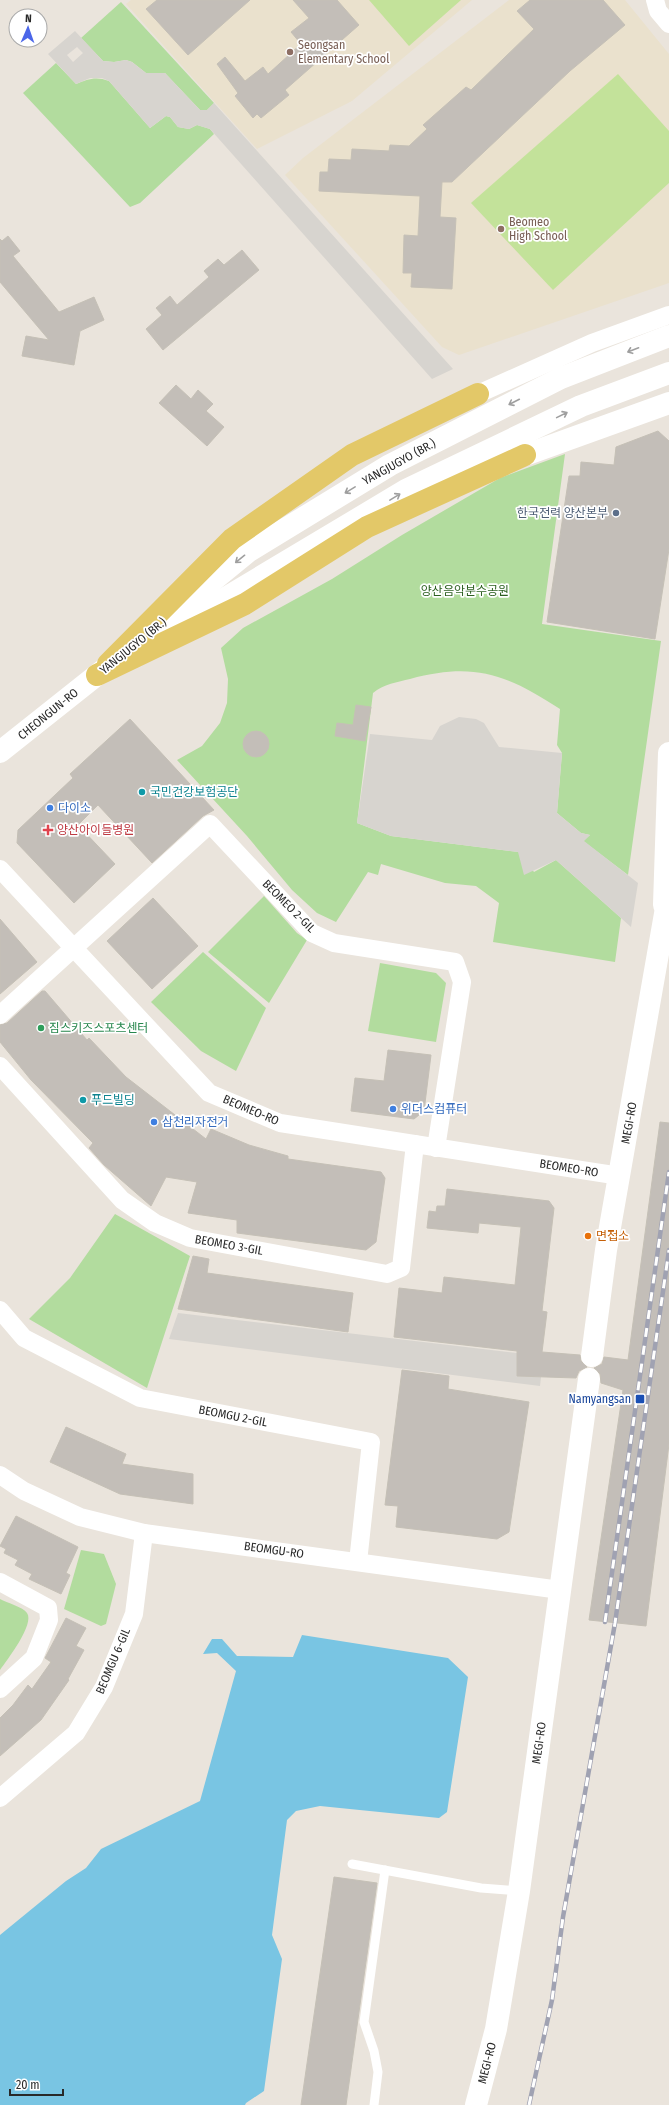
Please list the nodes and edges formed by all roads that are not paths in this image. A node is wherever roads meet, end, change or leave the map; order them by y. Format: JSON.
{"nodes":[{"id":1,"x":655,"y":0,"type":"edge"},
{"id":2,"x":669,"y":24,"type":"edge"},
{"id":3,"x":669,"y":315,"type":"edge"},
{"id":4,"x":669,"y":336,"type":"edge"},
{"id":5,"x":669,"y":373,"type":"edge"},
{"id":6,"x":478,"y":394,"type":"joint"},
{"id":7,"x":669,"y":403,"type":"edge"},
{"id":8,"x":525,"y":455,"type":"joint"},
{"id":9,"x":97,"y":675,"type":"junction"},
{"id":10,"x":0,"y":752,"type":"edge"},
{"id":11,"x":669,"y":753,"type":"edge"},
{"id":12,"x":0,"y":869,"type":"edge"},
{"id":13,"x":669,"y":891,"type":"edge"},
{"id":14,"x":664,"y":923,"type":"junction"},
{"id":15,"x":74,"y":948,"type":"junction"},
{"id":16,"x":0,"y":1015,"type":"edge"},
{"id":17,"x":0,"y":1066,"type":"edge"},
{"id":18,"x":415,"y":1144,"type":"junction"},
{"id":19,"x":436,"y":1148,"type":"junction"},
{"id":20,"x":620,"y":1176,"type":"junction"},
{"id":21,"x":0,"y":1310,"type":"edge"},
{"id":22,"x":592,"y":1356,"type":"dead end"},
{"id":23,"x":589,"y":1379,"type":"dead end"},
{"id":24,"x":0,"y":1475,"type":"edge"},
{"id":25,"x":144,"y":1532,"type":"junction"},
{"id":26,"x":358,"y":1562,"type":"junction"},
{"id":27,"x":0,"y":1582,"type":"edge"},
{"id":28,"x":560,"y":1590,"type":"junction"},
{"id":29,"x":0,"y":1689,"type":"edge"},
{"id":30,"x":0,"y":1798,"type":"edge"},
{"id":31,"x":352,"y":1864,"type":"dead end"},
{"id":32,"x":385,"y":1870,"type":"junction"},
{"id":33,"x":519,"y":1892,"type":"junction"},
{"id":34,"x":374,"y":2105,"type":"edge"},
{"id":35,"x":476,"y":2105,"type":"edge"}],
"edges":[{"from":1,"to":2,"type":"street"},
{"from":3,"to":6,"type":"street"},
{"from":4,"to":9,"type":"street","name":"YANGJUGYO (BR.)","one_way":true},
{"from":9,"to":5,"type":"street","name":"YANGJUGYO (BR.)","one_way":true},
{"from":6,"to":9,"type":"main road"},
{"from":7,"to":8,"type":"street"},
{"from":8,"to":9,"type":"main road"},
{"from":9,"to":10,"type":"street","name":"CHEONGUN-RO"},
{"from":11,"to":14,"type":"street"},
{"from":12,"to":15,"type":"street","name":"BEOMEO-RO"},
{"from":13,"to":14,"type":"street","name":"MEGI-RO"},
{"from":14,"to":20,"type":"street","name":"MEGI-RO"},
{"from":15,"to":16,"type":"street"},
{"from":15,"to":18,"type":"street","name":"BEOMEO-RO"},
{"from":15,"to":19,"type":"street","name":"BEOMEO 2-GIL"},
{"from":17,"to":18,"type":"street","name":"BEOMEO 3-GIL"},
{"from":18,"to":19,"type":"street","name":"BEOMEO-RO"},
{"from":19,"to":20,"type":"street","name":"BEOMEO-RO"},
{"from":20,"to":22,"type":"street","name":"MEGI-RO"},
{"from":21,"to":26,"type":"street","name":"BEOMGU 2-GIL"},
{"from":23,"to":28,"type":"street","name":"MEGI-RO"},
{"from":24,"to":25,"type":"street","name":"BEOMGU-RO"},
{"from":25,"to":26,"type":"street","name":"BEOMGU-RO"},
{"from":25,"to":30,"type":"street","name":"BEOMGU 6-GIL"},
{"from":26,"to":28,"type":"street","name":"BEOMGU-RO"},
{"from":27,"to":29,"type":"street"},
{"from":28,"to":33,"type":"street","name":"MEGI-RO"},
{"from":31,"to":32,"type":"lane"},
{"from":32,"to":33,"type":"lane"},
{"from":32,"to":34,"type":"lane"},
{"from":33,"to":35,"type":"street","name":"MEGI-RO"}]}
